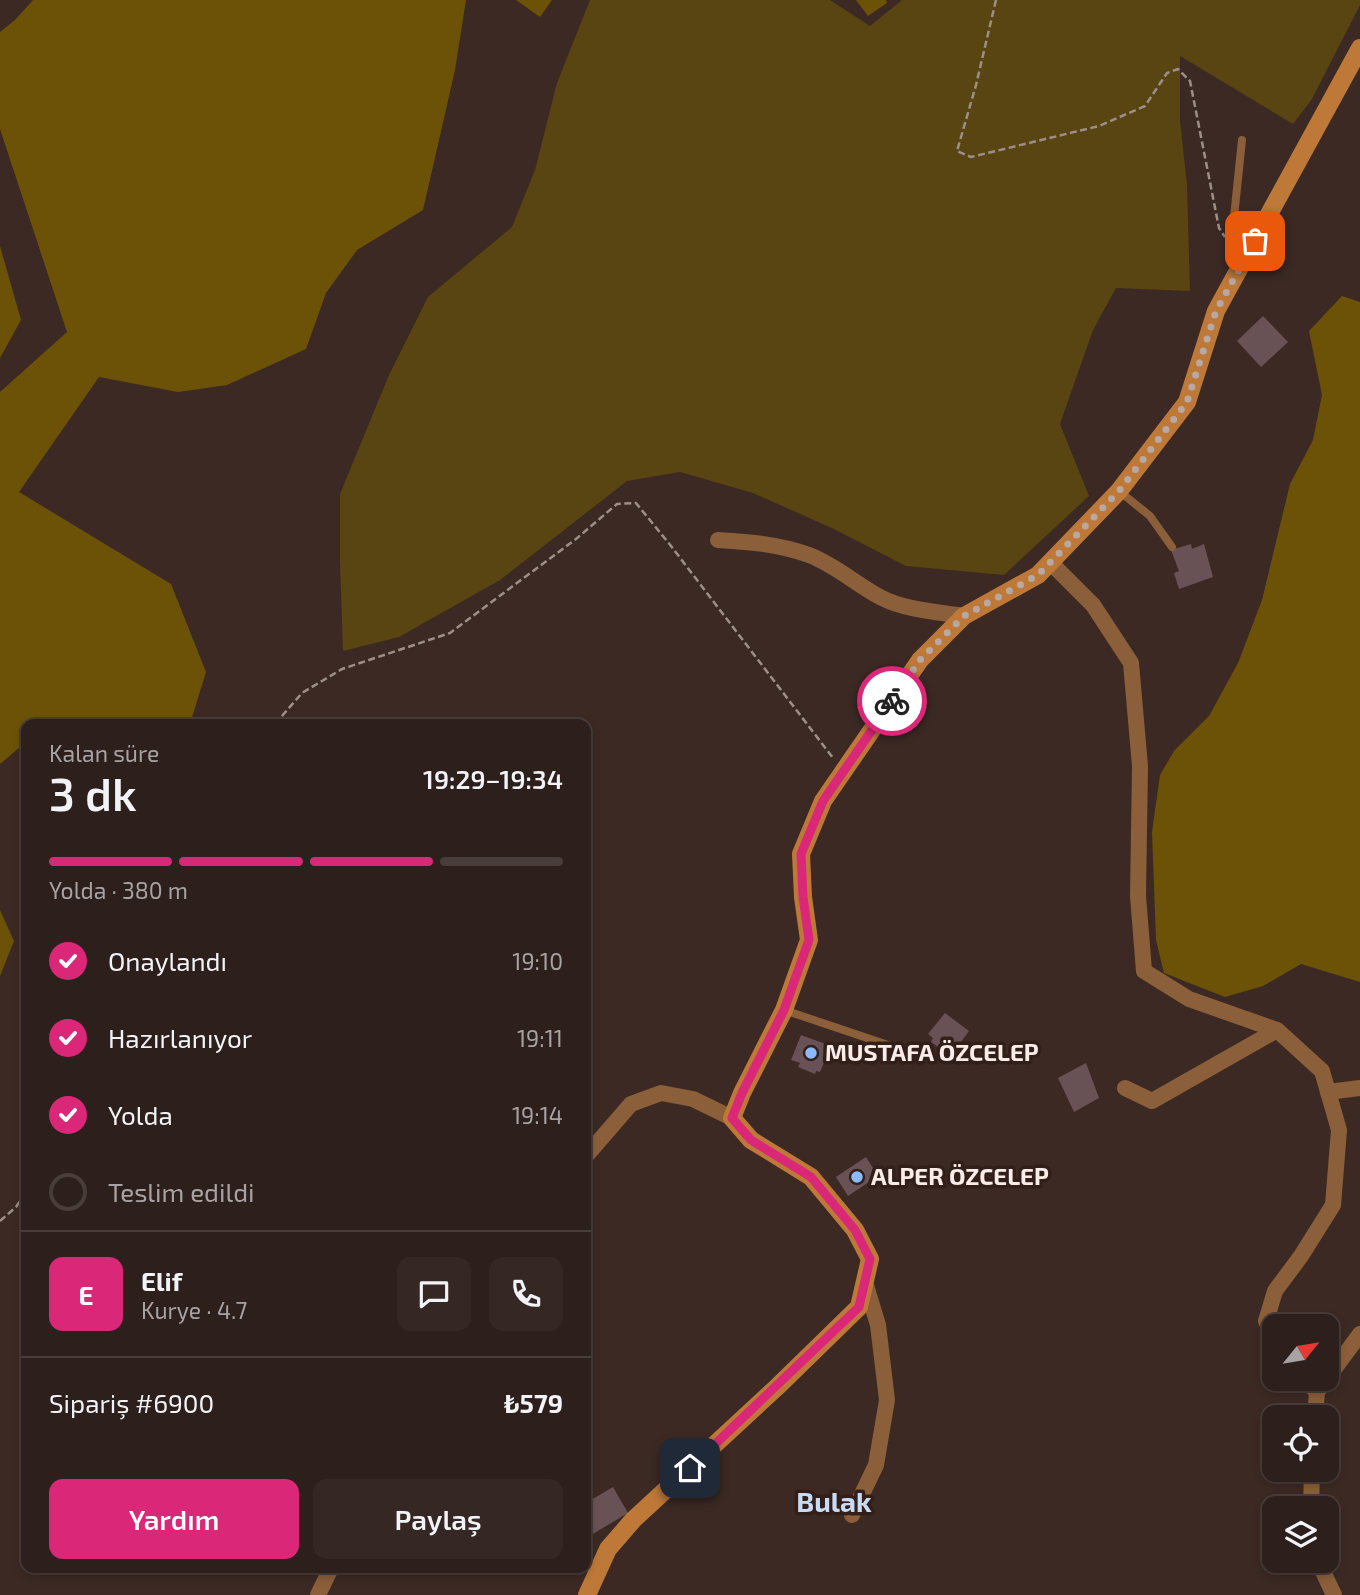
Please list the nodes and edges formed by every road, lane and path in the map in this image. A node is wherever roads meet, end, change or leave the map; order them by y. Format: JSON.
{"nodes":[{"id":1,"x":996,"y":0,"type":"edge"},
{"id":2,"x":1360,"y":48,"type":"edge"},
{"id":3,"x":1242,"y":140,"type":"dead end"},
{"id":4,"x":1227,"y":239,"type":"dead end"},
{"id":5,"x":1255,"y":241,"type":"junction"},
{"id":6,"x":1119,"y":491,"type":"junction"},
{"id":7,"x":718,"y":540,"type":"dead end"},
{"id":8,"x":1172,"y":547,"type":"dead end"},
{"id":9,"x":1049,"y":562,"type":"junction"},
{"id":10,"x":964,"y":616,"type":"junction"},
{"id":11,"x":279,"y":719,"type":"edge"},
{"id":12,"x":844,"y":771,"type":"junction"},
{"id":13,"x":784,"y":1010,"type":"junction"},
{"id":14,"x":1277,"y":1030,"type":"junction"},
{"id":15,"x":894,"y":1047,"type":"dead end"},
{"id":16,"x":1125,"y":1088,"type":"dead end"},
{"id":17,"x":1360,"y":1088,"type":"edge"},
{"id":18,"x":1328,"y":1092,"type":"junction"},
{"id":19,"x":732,"y":1118,"type":"junction"},
{"id":20,"x":591,"y":1150,"type":"edge"},
{"id":21,"x":21,"y":1200,"type":"edge"},
{"id":22,"x":0,"y":1221,"type":"edge"},
{"id":23,"x":865,"y":1282,"type":"junction"},
{"id":24,"x":1268,"y":1314,"type":"edge"},
{"id":25,"x":1360,"y":1334,"type":"edge"},
{"id":26,"x":1317,"y":1392,"type":"joint"},
{"id":27,"x":1316,"y":1405,"type":"edge"},
{"id":28,"x":852,"y":1515,"type":"dead end"},
{"id":29,"x":329,"y":1573,"type":"edge"},
{"id":30,"x":1324,"y":1573,"type":"edge"},
{"id":31,"x":318,"y":1595,"type":"edge"},
{"id":32,"x":587,"y":1595,"type":"edge"},
{"id":33,"x":1334,"y":1595,"type":"edge"}],
"edges":[{"from":1,"to":4,"type":"path"},
{"from":2,"to":5,"type":"street"},
{"from":3,"to":5,"type":"lane"},
{"from":5,"to":6,"type":"street"},
{"from":6,"to":8,"type":"lane"},
{"from":6,"to":9,"type":"street"},
{"from":7,"to":10,"type":"street"},
{"from":9,"to":10,"type":"street"},
{"from":9,"to":14,"type":"street"},
{"from":10,"to":12,"type":"street"},
{"from":11,"to":12,"type":"path"},
{"from":12,"to":13,"type":"street"},
{"from":13,"to":15,"type":"lane"},
{"from":13,"to":19,"type":"street"},
{"from":14,"to":16,"type":"street"},
{"from":14,"to":18,"type":"street"},
{"from":17,"to":18,"type":"street"},
{"from":18,"to":24,"type":"street"},
{"from":19,"to":20,"type":"street"},
{"from":19,"to":23,"type":"street"},
{"from":21,"to":22,"type":"path"},
{"from":23,"to":28,"type":"street"},
{"from":23,"to":32,"type":"street"},
{"from":25,"to":26,"type":"street"},
{"from":26,"to":27,"type":"street"},
{"from":29,"to":31,"type":"street"},
{"from":30,"to":33,"type":"street"}]}
